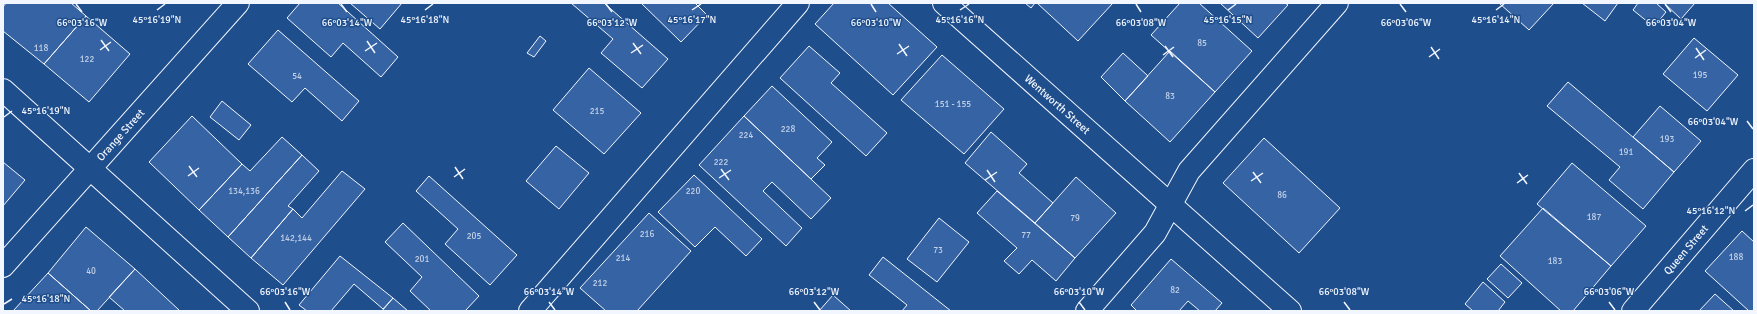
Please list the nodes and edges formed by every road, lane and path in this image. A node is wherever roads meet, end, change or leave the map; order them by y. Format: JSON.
{"nodes":[{"id":1,"x":238,"y":3,"type":"edge"},
{"id":2,"x":798,"y":3,"type":"edge"},
{"id":3,"x":944,"y":3,"type":"edge"},
{"id":4,"x":1337,"y":3,"type":"edge"},
{"id":5,"x":3,"y":90,"type":"edge"},
{"id":6,"x":90,"y":169,"type":"junction"},
{"id":7,"x":1754,"y":170,"type":"edge"},
{"id":8,"x":1170,"y":204,"type":"junction"},
{"id":9,"x":3,"y":266,"type":"edge"},
{"id":10,"x":248,"y":311,"type":"edge"},
{"id":11,"x":530,"y":311,"type":"edge"},
{"id":12,"x":1087,"y":311,"type":"edge"},
{"id":13,"x":1290,"y":311,"type":"edge"},
{"id":14,"x":1633,"y":311,"type":"edge"}],
"edges":[{"from":1,"to":6,"type":"street","name":"Orange Street"},
{"from":2,"to":11,"type":"street"},
{"from":3,"to":8,"type":"street","name":"Wentworth Street"},
{"from":4,"to":8,"type":"street"},
{"from":5,"to":6,"type":"street"},
{"from":6,"to":9,"type":"street","name":"Orange Street"},
{"from":6,"to":10,"type":"street"},
{"from":7,"to":14,"type":"street","name":"Queen Street"},
{"from":8,"to":12,"type":"street"},
{"from":8,"to":13,"type":"street","name":"Wentworth Street"}]}
